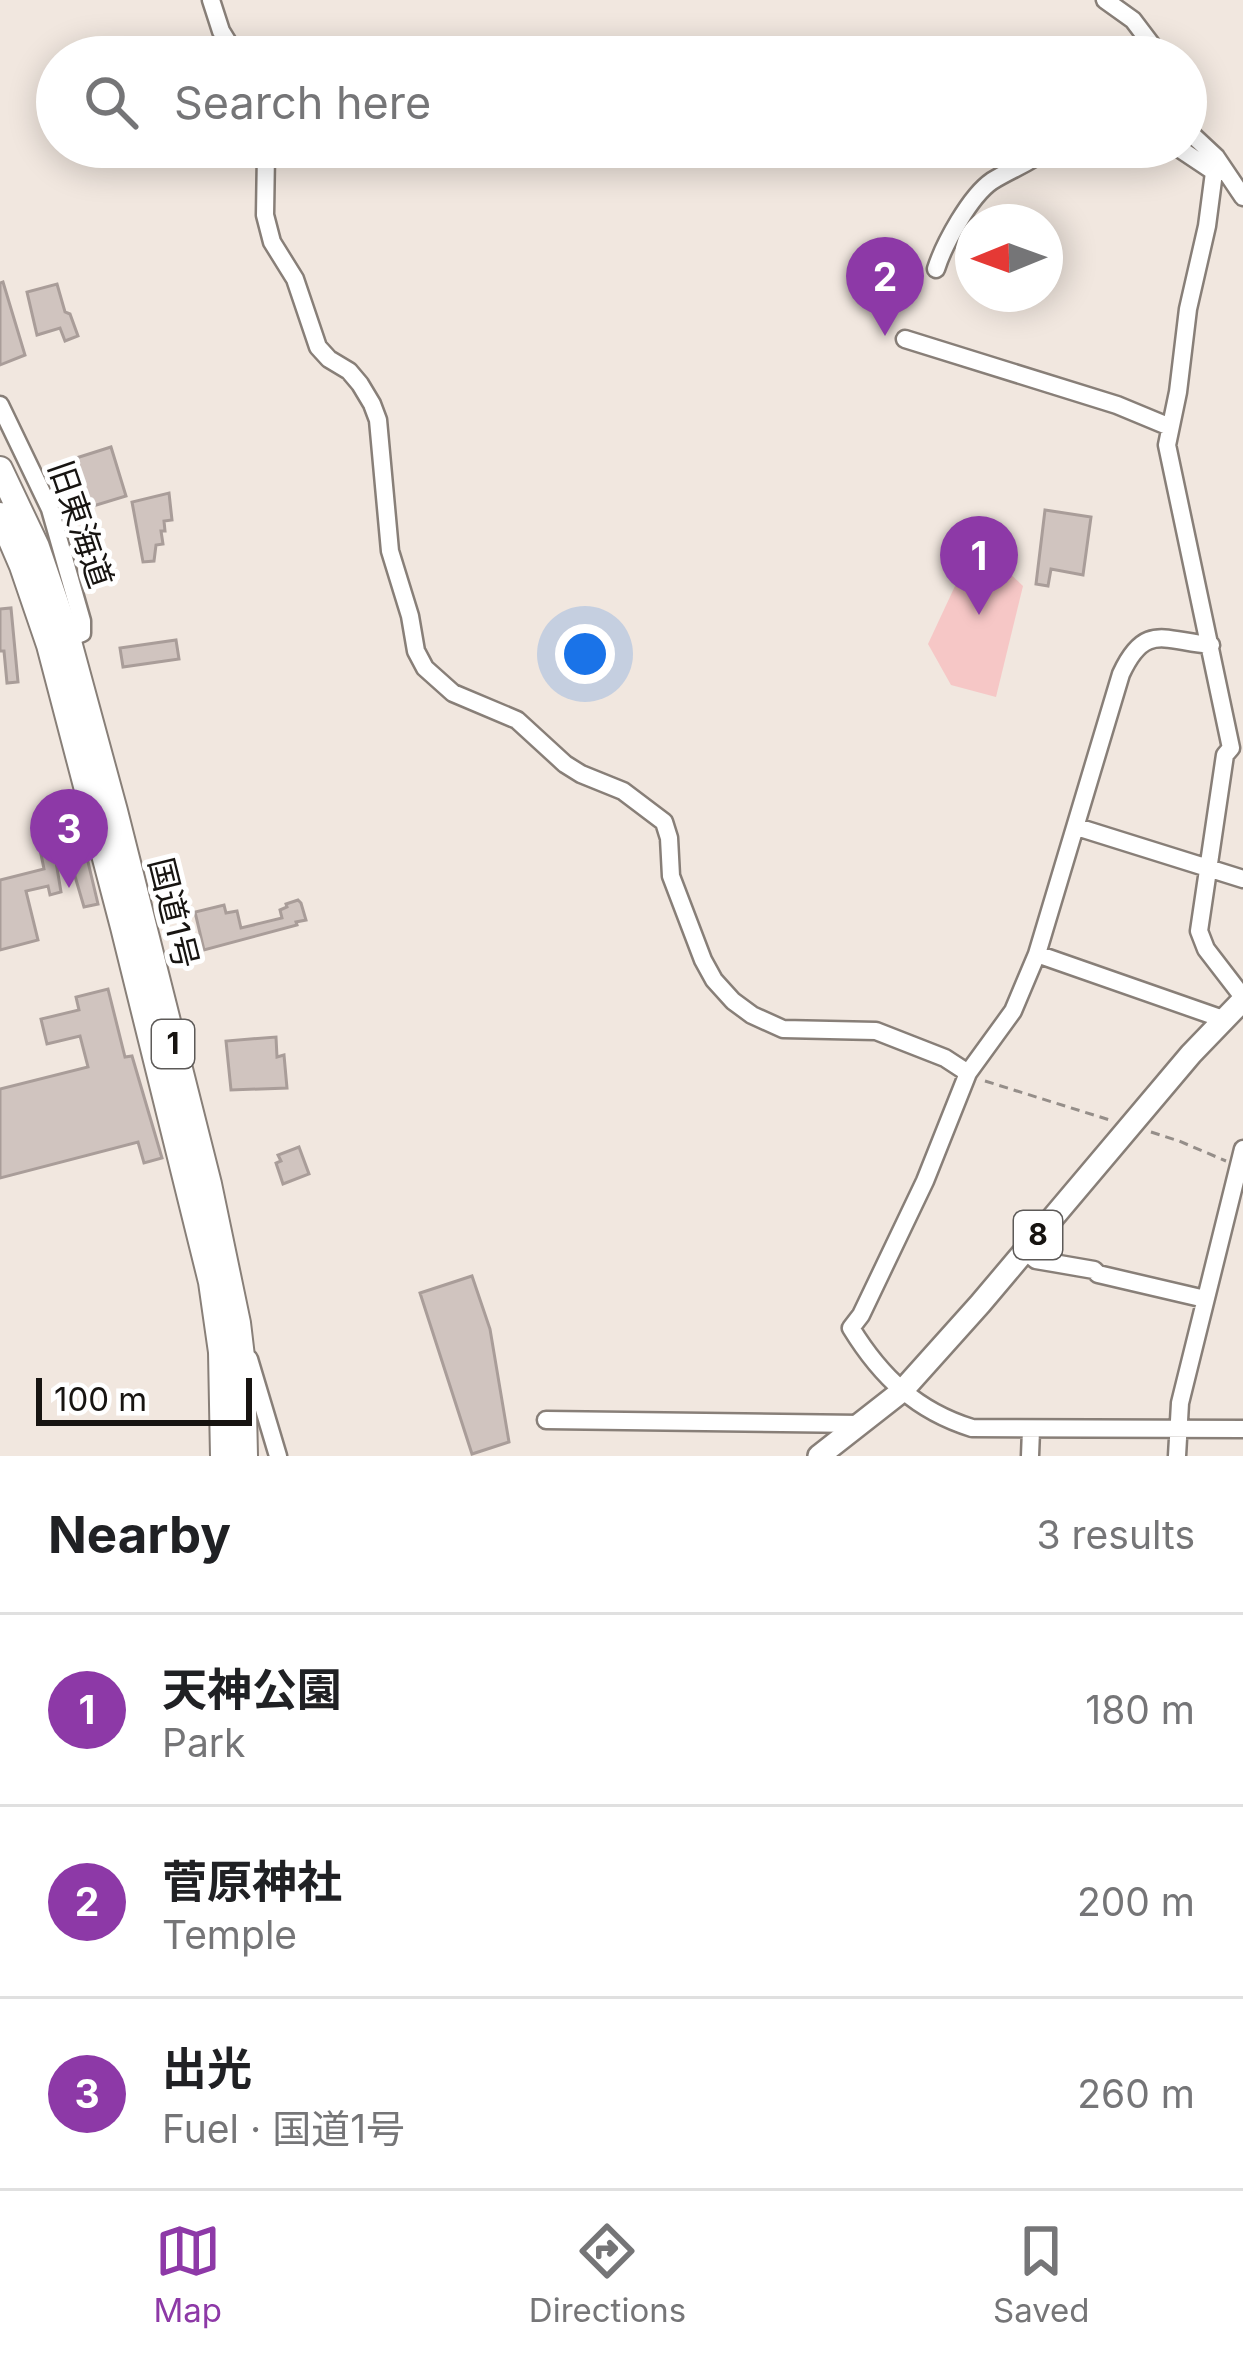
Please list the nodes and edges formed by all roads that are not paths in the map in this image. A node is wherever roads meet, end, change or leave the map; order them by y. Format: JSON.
{"nodes":[{"id":1,"x":211,"y":0,"type":"edge"},
{"id":2,"x":1106,"y":0,"type":"edge"},
{"id":3,"x":224,"y":36,"type":"edge"},
{"id":4,"x":1145,"y":36,"type":"edge"},
{"id":5,"x":1207,"y":155,"type":"edge"},
{"id":6,"x":1207,"y":161,"type":"edge"},
{"id":7,"x":1214,"y":164,"type":"junction"},
{"id":8,"x":266,"y":168,"type":"edge"},
{"id":9,"x":1017,"y":168,"type":"edge"},
{"id":10,"x":1243,"y":197,"type":"edge"},
{"id":11,"x":936,"y":269,"type":"dead end"},
{"id":12,"x":904,"y":339,"type":"dead end"},
{"id":13,"x":0,"y":405,"type":"edge"},
{"id":14,"x":1171,"y":428,"type":"junction"},
{"id":15,"x":0,"y":469,"type":"edge"},
{"id":16,"x":0,"y":515,"type":"edge"},
{"id":17,"x":59,"y":642,"type":"junction"},
{"id":18,"x":1210,"y":645,"type":"junction"},
{"id":19,"x":1237,"y":749,"type":"edge"},
{"id":20,"x":1077,"y":827,"type":"junction"},
{"id":21,"x":1208,"y":868,"type":"junction"},
{"id":22,"x":1243,"y":879,"type":"edge"},
{"id":23,"x":1036,"y":954,"type":"junction"},
{"id":24,"x":1243,"y":998,"type":"edge"},
{"id":25,"x":1223,"y":1019,"type":"junction"},
{"id":26,"x":968,"y":1073,"type":"junction"},
{"id":27,"x":1242,"y":1162,"type":"edge"},
{"id":28,"x":1024,"y":1250,"type":"junction"},
{"id":29,"x":221,"y":1280,"type":"junction"},
{"id":30,"x":1205,"y":1299,"type":"junction"},
{"id":31,"x":238,"y":1323,"type":"junction"},
{"id":32,"x":902,"y":1391,"type":"junction"},
{"id":33,"x":546,"y":1420,"type":"dead end"},
{"id":34,"x":862,"y":1424,"type":"junction"},
{"id":35,"x":1031,"y":1430,"type":"junction"},
{"id":36,"x":1176,"y":1430,"type":"junction"},
{"id":37,"x":1243,"y":1430,"type":"edge"},
{"id":38,"x":223,"y":1456,"type":"edge"},
{"id":39,"x":245,"y":1456,"type":"edge"},
{"id":40,"x":278,"y":1456,"type":"edge"},
{"id":41,"x":819,"y":1456,"type":"edge"},
{"id":42,"x":1030,"y":1456,"type":"edge"},
{"id":43,"x":1177,"y":1456,"type":"edge"}],
"edges":[{"from":1,"to":3,"type":"street"},
{"from":2,"to":4,"type":"street"},
{"from":5,"to":7,"type":"street"},
{"from":6,"to":7,"type":"street"},
{"from":7,"to":10,"type":"street"},
{"from":7,"to":14,"type":"street"},
{"from":8,"to":26,"type":"street"},
{"from":9,"to":11,"type":"street"},
{"from":12,"to":14,"type":"street"},
{"from":13,"to":17,"type":"street","name":"旧東海道"},
{"from":14,"to":18,"type":"street"},
{"from":15,"to":17,"type":"highway","name":"国道1号","number":"1"},
{"from":16,"to":17,"type":"highway","name":"国道1号","number":"1"},
{"from":17,"to":29,"type":"highway","name":"国道1号","number":"1"},
{"from":18,"to":19,"type":"street"},
{"from":18,"to":20,"type":"street"},
{"from":19,"to":21,"type":"street"},
{"from":20,"to":21,"type":"street"},
{"from":20,"to":23,"type":"street"},
{"from":21,"to":22,"type":"street"},
{"from":21,"to":24,"type":"street"},
{"from":23,"to":25,"type":"street"},
{"from":23,"to":26,"type":"street"},
{"from":24,"to":25,"type":"main road","number":"8"},
{"from":25,"to":28,"type":"main road","number":"8"},
{"from":26,"to":32,"type":"street"},
{"from":27,"to":30,"type":"street"},
{"from":28,"to":30,"type":"street"},
{"from":28,"to":32,"type":"main road","number":"8"},
{"from":29,"to":31,"type":"highway","name":"国道1号","number":"1"},
{"from":29,"to":38,"type":"highway","name":"国道1号","number":"1"},
{"from":30,"to":36,"type":"street"},
{"from":31,"to":39,"type":"highway","name":"国道1号","number":"1"},
{"from":31,"to":40,"type":"street"},
{"from":32,"to":34,"type":"main road","number":"8"},
{"from":32,"to":35,"type":"street"},
{"from":33,"to":34,"type":"street"},
{"from":34,"to":41,"type":"main road","number":"8"},
{"from":35,"to":36,"type":"street"},
{"from":35,"to":42,"type":"street"},
{"from":36,"to":37,"type":"street"},
{"from":36,"to":43,"type":"street"}]}
